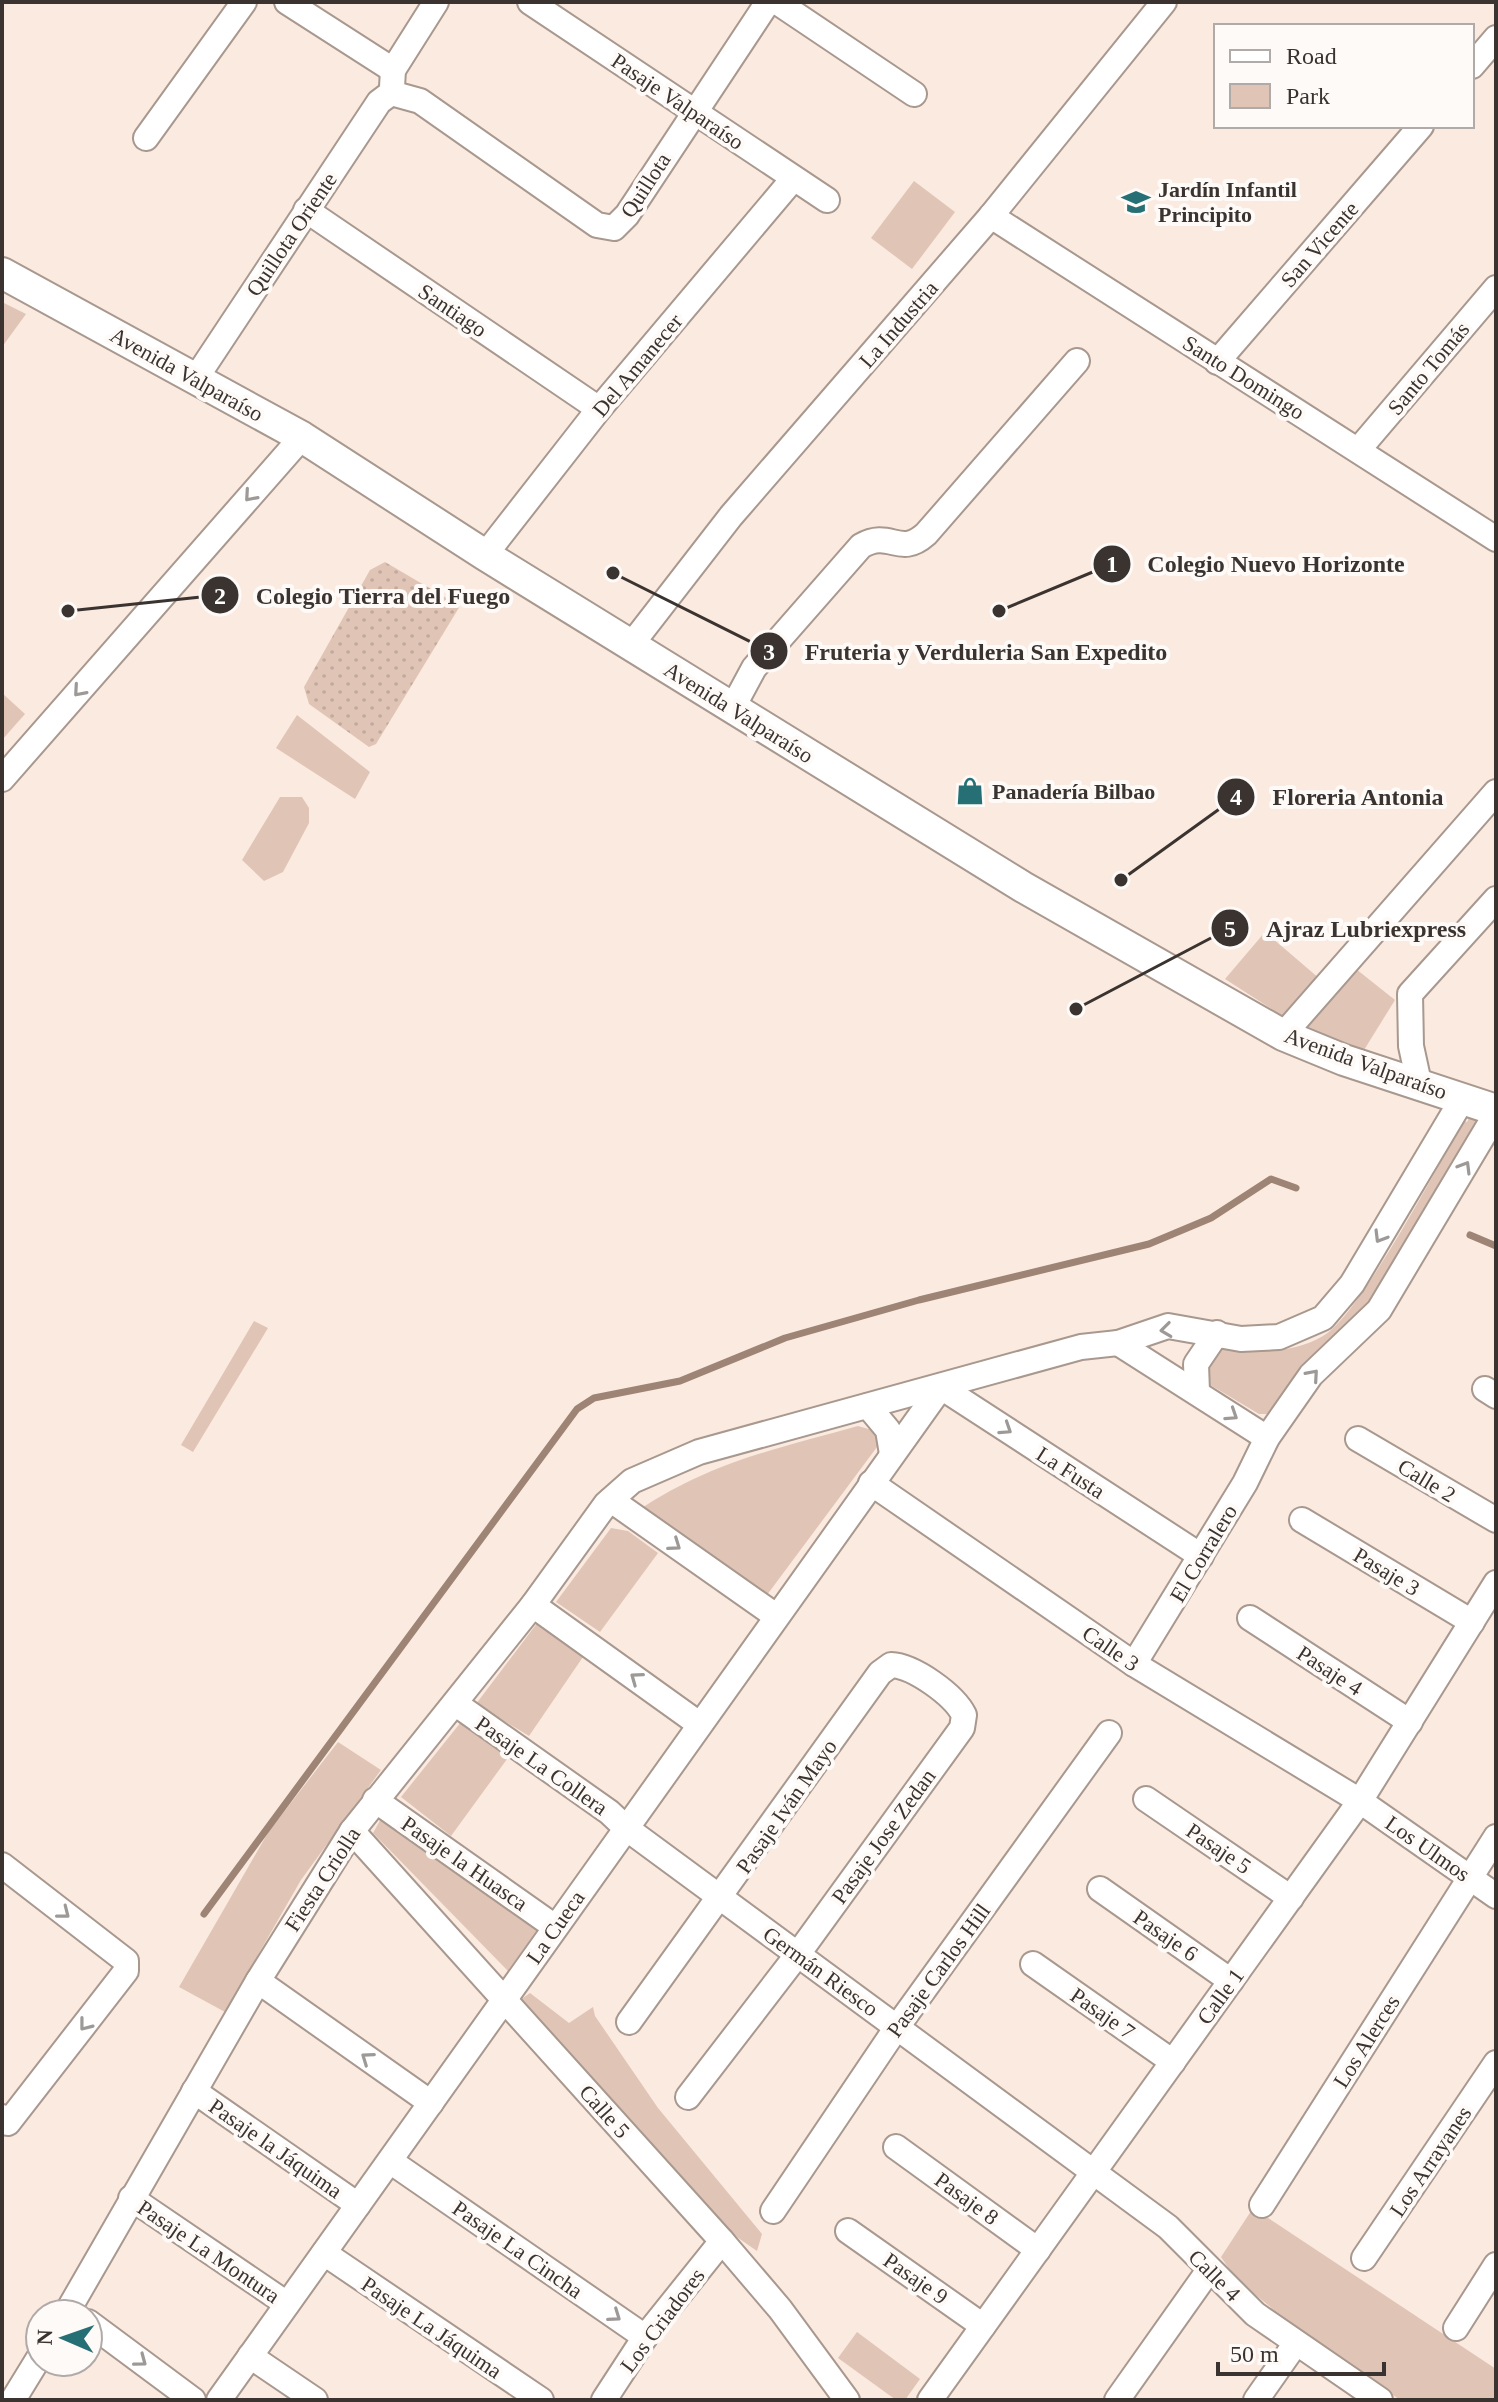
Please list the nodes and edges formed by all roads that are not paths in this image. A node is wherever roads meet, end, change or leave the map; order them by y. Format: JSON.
{"nodes":[{"id":1,"x":244,"y":2,"type":"edge"},
{"id":2,"x":287,"y":2,"type":"edge"},
{"id":3,"x":436,"y":2,"type":"edge"},
{"id":4,"x":530,"y":2,"type":"edge"},
{"id":5,"x":768,"y":2,"type":"edge"},
{"id":6,"x":777,"y":2,"type":"edge"},
{"id":7,"x":1164,"y":2,"type":"edge"},
{"id":8,"x":1496,"y":38,"type":"edge"},
{"id":9,"x":1474,"y":64,"type":"edge"},
{"id":10,"x":392,"y":82,"type":"junction"},
{"id":11,"x":914,"y":94,"type":"dead end"},
{"id":12,"x":693,"y":112,"type":"junction"},
{"id":13,"x":1419,"y":128,"type":"edge"},
{"id":14,"x":146,"y":138,"type":"dead end"},
{"id":15,"x":793,"y":179,"type":"junction"},
{"id":16,"x":827,"y":200,"type":"dead end"},
{"id":17,"x":306,"y":210,"type":"junction"},
{"id":18,"x":991,"y":216,"type":"junction"},
{"id":19,"x":5,"y":279,"type":"edge"},
{"id":20,"x":1496,"y":288,"type":"edge"},
{"id":21,"x":1077,"y":361,"type":"dead end"},
{"id":22,"x":1217,"y":362,"type":"junction"},
{"id":23,"x":196,"y":378,"type":"junction"},
{"id":24,"x":599,"y":409,"type":"junction"},
{"id":25,"x":302,"y":437,"type":"junction"},
{"id":26,"x":1359,"y":449,"type":"junction"},
{"id":27,"x":1496,"y":538,"type":"edge"},
{"id":28,"x":485,"y":555,"type":"junction"},
{"id":29,"x":631,"y":645,"type":"junction"},
{"id":30,"x":733,"y":707,"type":"junction"},
{"id":31,"x":2,"y":779,"type":"edge"},
{"id":32,"x":1496,"y":792,"type":"edge"},
{"id":33,"x":1496,"y":899,"type":"edge"},
{"id":34,"x":1283,"y":1035,"type":"junction"},
{"id":35,"x":1419,"y":1083,"type":"junction"},
{"id":36,"x":1463,"y":1098,"type":"junction"},
{"id":37,"x":1496,"y":1112,"type":"edge"},
{"id":38,"x":1217,"y":1333,"type":"junction"},
{"id":39,"x":1118,"y":1343,"type":"junction"},
{"id":40,"x":941,"y":1387,"type":"junction"},
{"id":41,"x":1197,"y":1392,"type":"junction"},
{"id":42,"x":868,"y":1406,"type":"junction"},
{"id":43,"x":1267,"y":1438,"type":"junction"},
{"id":44,"x":1358,"y":1439,"type":"dead end"},
{"id":45,"x":892,"y":1454,"type":"junction"},
{"id":46,"x":871,"y":1483,"type":"junction"},
{"id":47,"x":611,"y":1500,"type":"junction"},
{"id":48,"x":1302,"y":1520,"type":"dead end"},
{"id":49,"x":1496,"y":1520,"type":"edge"},
{"id":50,"x":1201,"y":1556,"type":"junction"},
{"id":51,"x":1496,"y":1583,"type":"edge"},
{"id":52,"x":533,"y":1605,"type":"junction"},
{"id":53,"x":776,"y":1616,"type":"junction"},
{"id":54,"x":1250,"y":1618,"type":"dead end"},
{"id":55,"x":1472,"y":1622,"type":"junction"},
{"id":56,"x":1134,"y":1664,"type":"junction"},
{"id":57,"x":456,"y":1704,"type":"junction"},
{"id":58,"x":964,"y":1715,"type":"joint"},
{"id":59,"x":1410,"y":1722,"type":"junction"},
{"id":60,"x":699,"y":1724,"type":"junction"},
{"id":61,"x":1109,"y":1733,"type":"dead end"},
{"id":62,"x":1146,"y":1799,"type":"dead end"},
{"id":63,"x":375,"y":1800,"type":"junction"},
{"id":64,"x":1360,"y":1801,"type":"junction"},
{"id":65,"x":626,"y":1828,"type":"junction"},
{"id":66,"x":352,"y":1831,"type":"junction"},
{"id":67,"x":1496,"y":1837,"type":"edge"},
{"id":68,"x":2,"y":1865,"type":"edge"},
{"id":69,"x":1470,"y":1877,"type":"junction"},
{"id":70,"x":1100,"y":1889,"type":"dead end"},
{"id":71,"x":1496,"y":1896,"type":"edge"},
{"id":72,"x":721,"y":1898,"type":"junction"},
{"id":73,"x":1291,"y":1898,"type":"junction"},
{"id":74,"x":555,"y":1927,"type":"junction"},
{"id":75,"x":798,"y":1954,"type":"junction"},
{"id":76,"x":1033,"y":1964,"type":"dead end"},
{"id":77,"x":258,"y":1981,"type":"junction"},
{"id":78,"x":1231,"y":1981,"type":"junction"},
{"id":79,"x":504,"y":1999,"type":"junction"},
{"id":80,"x":629,"y":2022,"type":"dead end"},
{"id":81,"x":897,"y":2027,"type":"junction"},
{"id":82,"x":1173,"y":2062,"type":"junction"},
{"id":83,"x":1496,"y":2063,"type":"edge"},
{"id":84,"x":194,"y":2091,"type":"junction"},
{"id":85,"x":688,"y":2097,"type":"dead end"},
{"id":86,"x":431,"y":2103,"type":"junction"},
{"id":87,"x":5,"y":2120,"type":"edge"},
{"id":88,"x":896,"y":2147,"type":"dead end"},
{"id":89,"x":390,"y":2161,"type":"junction"},
{"id":90,"x":1094,"y":2172,"type":"junction"},
{"id":91,"x":131,"y":2198,"type":"junction"},
{"id":92,"x":358,"y":2205,"type":"junction"},
{"id":93,"x":1262,"y":2205,"type":"dead end"},
{"id":94,"x":773,"y":2211,"type":"dead end"},
{"id":95,"x":848,"y":2231,"type":"dead end"},
{"id":96,"x":722,"y":2241,"type":"junction"},
{"id":97,"x":1038,"y":2250,"type":"junction"},
{"id":98,"x":324,"y":2253,"type":"junction"},
{"id":99,"x":1364,"y":2258,"type":"dead end"},
{"id":100,"x":1496,"y":2265,"type":"edge"},
{"id":101,"x":1209,"y":2270,"type":"junction"},
{"id":102,"x":83,"y":2298,"type":"edge"},
{"id":103,"x":287,"y":2304,"type":"junction"},
{"id":104,"x":983,"y":2326,"type":"junction"},
{"id":105,"x":1456,"y":2328,"type":"dead end"},
{"id":106,"x":104,"y":2335,"type":"edge"},
{"id":107,"x":645,"y":2337,"type":"junction"},
{"id":108,"x":1296,"y":2343,"type":"junction"},
{"id":109,"x":250,"y":2356,"type":"junction"},
{"id":110,"x":26,"y":2378,"type":"edge"},
{"id":111,"x":13,"y":2400,"type":"edge"},
{"id":112,"x":193,"y":2400,"type":"edge"},
{"id":113,"x":219,"y":2400,"type":"edge"},
{"id":114,"x":315,"y":2400,"type":"edge"},
{"id":115,"x":541,"y":2400,"type":"edge"},
{"id":116,"x":604,"y":2400,"type":"edge"},
{"id":117,"x":847,"y":2400,"type":"edge"},
{"id":118,"x":930,"y":2400,"type":"edge"},
{"id":119,"x":1117,"y":2400,"type":"edge"},
{"id":120,"x":1256,"y":2400,"type":"edge"},
{"id":121,"x":1380,"y":2400,"type":"edge"}],
"edges":[{"from":1,"to":14,"type":"street"},
{"from":2,"to":10,"type":"street","name":"Quillota"},
{"from":3,"to":10,"type":"street"},
{"from":4,"to":12,"type":"street","name":"Pasaje Valparaíso"},
{"from":5,"to":12,"type":"street","name":"Quillota"},
{"from":6,"to":11,"type":"street"},
{"from":7,"to":18,"type":"street","name":"La Industria"},
{"from":8,"to":9,"type":"street"},
{"from":10,"to":12,"type":"street","name":"Quillota"},
{"from":10,"to":17,"type":"street","name":"Quillota Oriente"},
{"from":12,"to":15,"type":"street","name":"Pasaje Valparaíso"},
{"from":13,"to":22,"type":"street","name":"San Vicente"},
{"from":15,"to":16,"type":"street","name":"Pasaje Valparaíso"},
{"from":15,"to":24,"type":"street","name":"Del Amanecer"},
{"from":17,"to":23,"type":"street","name":"Quillota Oriente"},
{"from":17,"to":24,"type":"street","name":"Santiago"},
{"from":18,"to":22,"type":"street","name":"Santo Domingo"},
{"from":18,"to":29,"type":"street","name":"La Industria"},
{"from":19,"to":23,"type":"main road","name":"Avenida Valparaíso"},
{"from":20,"to":26,"type":"street","name":"Santo Tomás"},
{"from":21,"to":30,"type":"street"},
{"from":22,"to":26,"type":"street","name":"Santo Domingo"},
{"from":23,"to":25,"type":"main road","name":"Avenida Valparaíso"},
{"from":24,"to":28,"type":"street","name":"Del Amanecer"},
{"from":25,"to":28,"type":"main road","name":"Avenida Valparaíso"},
{"from":25,"to":31,"type":"street","one_way":true},
{"from":26,"to":27,"type":"street","name":"Santo Domingo"},
{"from":28,"to":29,"type":"main road","name":"Avenida Valparaíso"},
{"from":29,"to":30,"type":"main road","name":"Avenida Valparaíso"},
{"from":30,"to":34,"type":"main road","name":"Avenida Valparaíso"},
{"from":32,"to":34,"type":"street"},
{"from":33,"to":35,"type":"street"},
{"from":34,"to":35,"type":"main road","name":"Avenida Valparaíso"},
{"from":35,"to":36,"type":"main road","name":"Avenida Valparaíso"},
{"from":36,"to":37,"type":"main road","name":"Avenida Valparaíso"},
{"from":36,"to":38,"type":"street","name":"Fiesta Criolla","one_way":true},
{"from":43,"to":37,"type":"street","name":"El Corralero","one_way":true},
{"from":38,"to":39,"type":"street","name":"Fiesta Criolla","one_way":true},
{"from":38,"to":41,"type":"street"},
{"from":39,"to":40,"type":"street","name":"Fiesta Criolla"},
{"from":39,"to":41,"type":"street"},
{"from":40,"to":42,"type":"street","name":"Fiesta Criolla"},
{"from":40,"to":45,"type":"street","name":"La Cueca"},
{"from":40,"to":50,"type":"street","name":"La Fusta","one_way":true},
{"from":41,"to":43,"type":"street","one_way":true},
{"from":42,"to":45,"type":"street"},
{"from":42,"to":47,"type":"street","name":"Fiesta Criolla"},
{"from":43,"to":50,"type":"street","name":"El Corralero"},
{"from":44,"to":49,"type":"street","name":"Calle 2"},
{"from":45,"to":46,"type":"street","name":"La Cueca"},
{"from":46,"to":53,"type":"street","name":"La Cueca"},
{"from":46,"to":56,"type":"street","name":"Calle 3"},
{"from":47,"to":52,"type":"street","name":"Fiesta Criolla"},
{"from":47,"to":53,"type":"street","one_way":true},
{"from":48,"to":55,"type":"street","name":"Pasaje 3"},
{"from":50,"to":56,"type":"street","name":"El Corralero"},
{"from":51,"to":55,"type":"street","name":"Calle 1"},
{"from":52,"to":57,"type":"street","name":"Fiesta Criolla"},
{"from":60,"to":52,"type":"street","one_way":true},
{"from":53,"to":60,"type":"street","name":"La Cueca"},
{"from":54,"to":59,"type":"street","name":"Pasaje 4"},
{"from":55,"to":59,"type":"street","name":"Calle 1"},
{"from":56,"to":64,"type":"street","name":"Calle 3"},
{"from":57,"to":63,"type":"street","name":"Fiesta Criolla"},
{"from":57,"to":65,"type":"street","name":"Pasaje La Collera"},
{"from":58,"to":72,"type":"street","name":"Pasaje Iván Mayo"},
{"from":58,"to":75,"type":"street","name":"Pasaje Jose Zedan"},
{"from":59,"to":64,"type":"street","name":"Calle 1"},
{"from":60,"to":65,"type":"street","name":"La Cueca"},
{"from":61,"to":81,"type":"street","name":"Pasaje Carlos Hill"},
{"from":62,"to":73,"type":"street","name":"Pasaje 5"},
{"from":63,"to":66,"type":"street","name":"Fiesta Criolla"},
{"from":63,"to":74,"type":"street","name":"Pasaje la Huasca"},
{"from":64,"to":69,"type":"street","name":"Los Ulmos"},
{"from":64,"to":73,"type":"street","name":"Calle 1"},
{"from":65,"to":72,"type":"street","name":"Germán Riesco"},
{"from":65,"to":74,"type":"street","name":"La Cueca"},
{"from":66,"to":77,"type":"street","name":"Fiesta Criolla"},
{"from":66,"to":79,"type":"street","name":"Calle 5"},
{"from":67,"to":69,"type":"street","name":"Los Alerces"},
{"from":68,"to":87,"type":"street","one_way":true},
{"from":69,"to":71,"type":"street","name":"Los Ulmos"},
{"from":69,"to":93,"type":"street","name":"Los Alerces"},
{"from":70,"to":78,"type":"street","name":"Pasaje 6"},
{"from":72,"to":75,"type":"street","name":"Germán Riesco"},
{"from":72,"to":80,"type":"street","name":"Pasaje Iván Mayo"},
{"from":73,"to":78,"type":"street","name":"Calle 1"},
{"from":74,"to":79,"type":"street","name":"La Cueca"},
{"from":75,"to":81,"type":"street","name":"Germán Riesco"},
{"from":75,"to":85,"type":"street","name":"Pasaje Jose Zedan"},
{"from":76,"to":82,"type":"street","name":"Pasaje 7"},
{"from":77,"to":84,"type":"street","name":"Fiesta Criolla"},
{"from":86,"to":77,"type":"street","one_way":true},
{"from":78,"to":82,"type":"street","name":"Calle 1"},
{"from":79,"to":86,"type":"street","name":"La Cueca"},
{"from":79,"to":96,"type":"street","name":"Calle 5"},
{"from":81,"to":90,"type":"street","name":"Germán Riesco"},
{"from":81,"to":94,"type":"street","name":"Pasaje Carlos Hill"},
{"from":82,"to":90,"type":"street","name":"Calle 1"},
{"from":83,"to":99,"type":"street","name":"Los Arrayanes"},
{"from":84,"to":91,"type":"street","name":"Fiesta Criolla"},
{"from":84,"to":92,"type":"street","name":"Pasaje la Jáquima"},
{"from":86,"to":89,"type":"street","name":"La Cueca"},
{"from":88,"to":97,"type":"street","name":"Pasaje 8"},
{"from":89,"to":92,"type":"street","name":"La Cueca"},
{"from":89,"to":107,"type":"street","name":"Pasaje La Cincha","one_way":true},
{"from":90,"to":97,"type":"street","name":"Calle 1"},
{"from":90,"to":101,"type":"street","name":"Calle 4"},
{"from":91,"to":102,"type":"street","name":"Fiesta Criolla"},
{"from":91,"to":103,"type":"street","name":"Pasaje La Montura"},
{"from":92,"to":98,"type":"street","name":"La Cueca"},
{"from":95,"to":104,"type":"street","name":"Pasaje 9"},
{"from":96,"to":107,"type":"street","name":"Los Criadores"},
{"from":96,"to":117,"type":"street","name":"Calle 5"},
{"from":97,"to":104,"type":"street","name":"Calle 1"},
{"from":98,"to":103,"type":"street","name":"La Cueca"},
{"from":98,"to":115,"type":"street","name":"Pasaje La Jáquima"},
{"from":100,"to":105,"type":"street"},
{"from":101,"to":108,"type":"street","name":"Calle 4"},
{"from":101,"to":119,"type":"street"},
{"from":103,"to":109,"type":"street","name":"La Cueca"},
{"from":104,"to":118,"type":"street","name":"Calle 1"},
{"from":106,"to":112,"type":"street","one_way":true},
{"from":107,"to":116,"type":"street","name":"Los Criadores"},
{"from":108,"to":120,"type":"street"},
{"from":108,"to":121,"type":"street","name":"Calle 4"},
{"from":109,"to":113,"type":"street","name":"La Cueca"},
{"from":109,"to":114,"type":"street"},
{"from":110,"to":111,"type":"street"}]}
